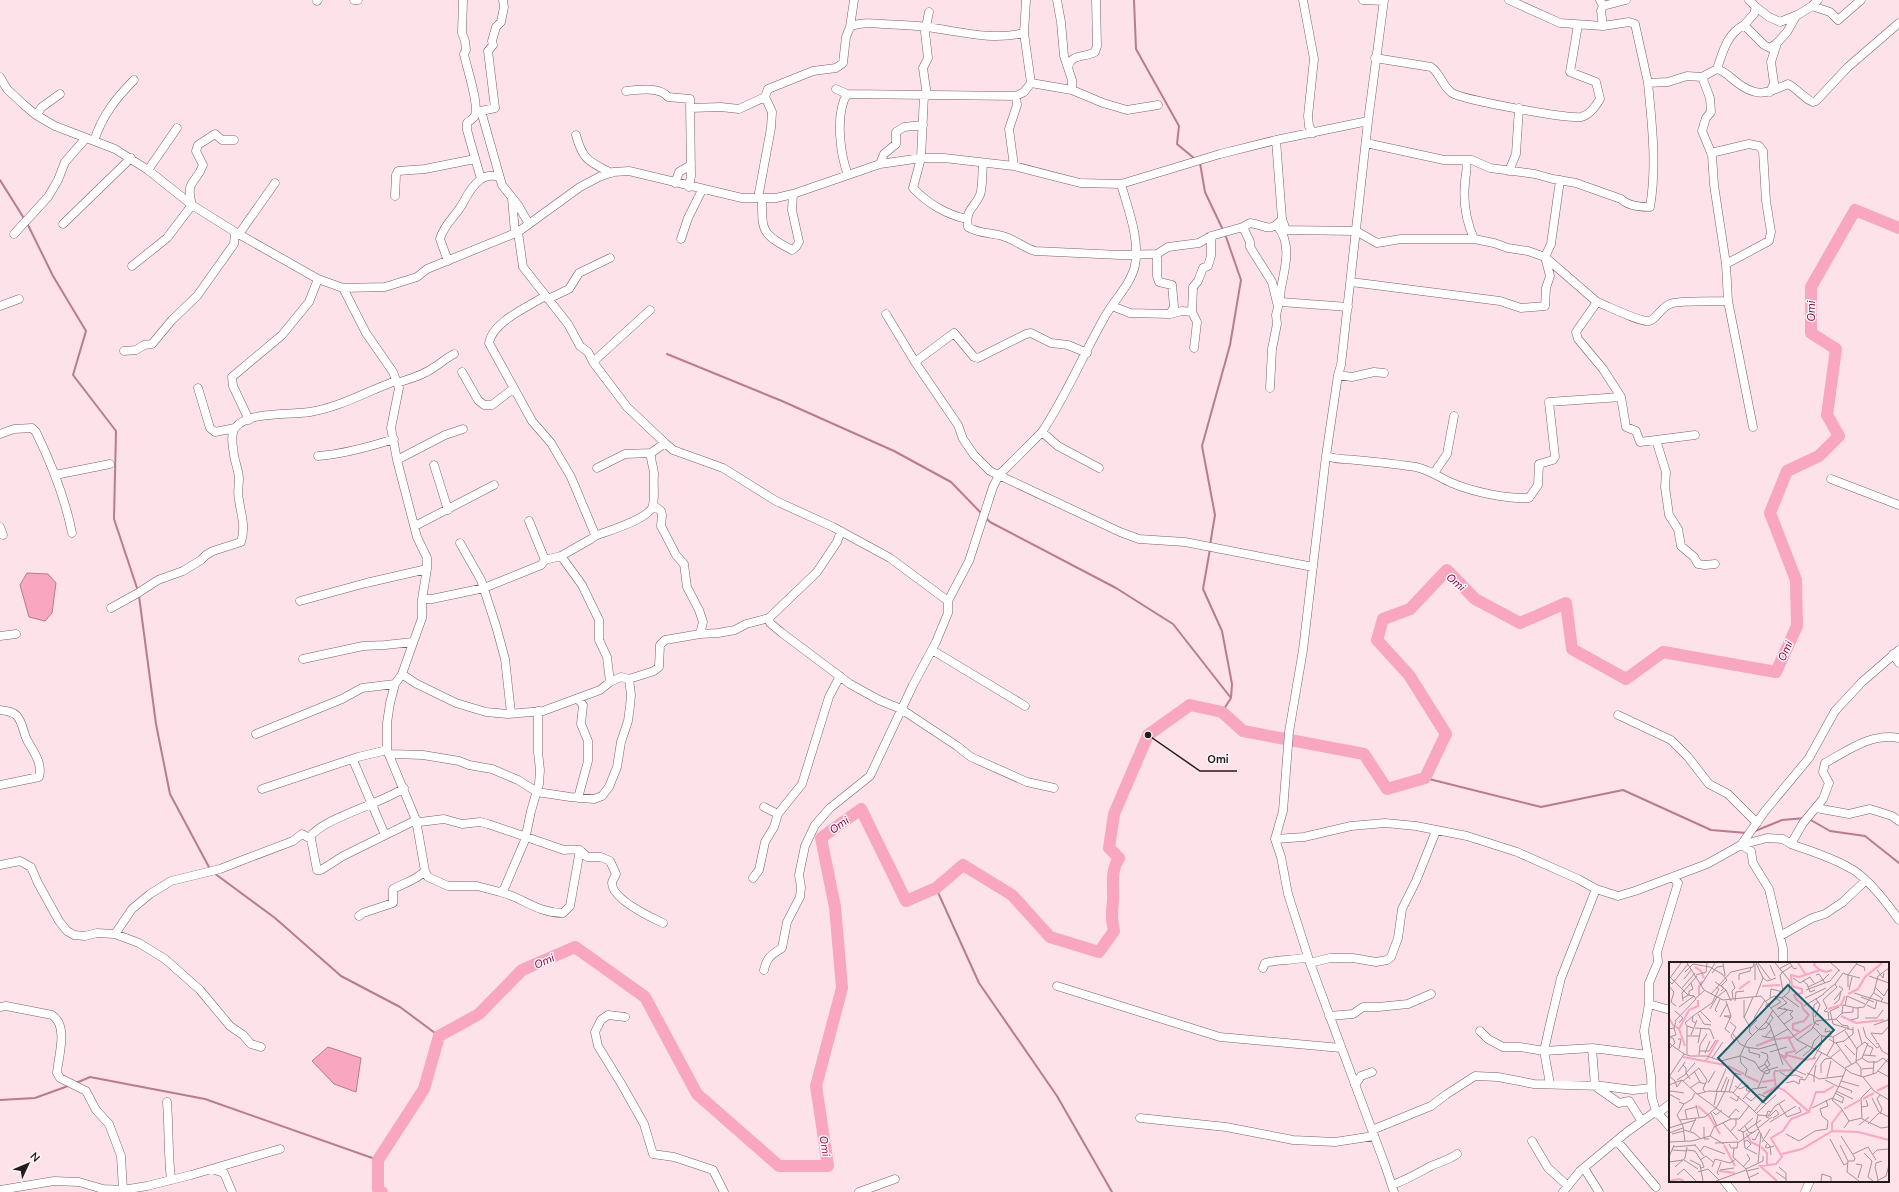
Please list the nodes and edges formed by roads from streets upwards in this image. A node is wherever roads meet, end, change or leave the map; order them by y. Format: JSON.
{"nodes":[{"id":1,"x":354,"y":0,"type":"edge"},
{"id":2,"x":358,"y":0,"type":"edge"},
{"id":3,"x":463,"y":0,"type":"edge"},
{"id":4,"x":504,"y":0,"type":"edge"},
{"id":5,"x":854,"y":0,"type":"edge"},
{"id":6,"x":1057,"y":0,"type":"edge"},
{"id":7,"x":1096,"y":0,"type":"edge"},
{"id":8,"x":1303,"y":0,"type":"edge"},
{"id":9,"x":1363,"y":0,"type":"edge"},
{"id":10,"x":1384,"y":0,"type":"edge"},
{"id":11,"x":1509,"y":0,"type":"edge"},
{"id":12,"x":1626,"y":0,"type":"edge"},
{"id":13,"x":1861,"y":0,"type":"edge"},
{"id":14,"x":1024,"y":2,"type":"edge"},
{"id":15,"x":1602,"y":3,"type":"edge"},
{"id":16,"x":1815,"y":3,"type":"edge"},
{"id":17,"x":1754,"y":6,"type":"edge"},
{"id":18,"x":929,"y":12,"type":"dead end"},
{"id":19,"x":1797,"y":15,"type":"junction"},
{"id":20,"x":1899,"y":22,"type":"edge"},
{"id":21,"x":1578,"y":25,"type":"junction"},
{"id":22,"x":1744,"y":25,"type":"junction"},
{"id":23,"x":1603,"y":26,"type":"junction"},
{"id":24,"x":850,"y":27,"type":"junction"},
{"id":25,"x":926,"y":27,"type":"junction"},
{"id":26,"x":1024,"y":33,"type":"junction"},
{"id":27,"x":1777,"y":43,"type":"junction"},
{"id":28,"x":1375,"y":58,"type":"junction"},
{"id":29,"x":1068,"y":67,"type":"junction"},
{"id":30,"x":1717,"y":69,"type":"junction"},
{"id":31,"x":0,"y":77,"type":"edge"},
{"id":32,"x":1702,"y":77,"type":"junction"},
{"id":33,"x":134,"y":80,"type":"dead end"},
{"id":34,"x":1031,"y":83,"type":"junction"},
{"id":35,"x":1648,"y":83,"type":"junction"},
{"id":36,"x":836,"y":89,"type":"dead end"},
{"id":37,"x":1072,"y":90,"type":"junction"},
{"id":38,"x":626,"y":91,"type":"dead end"},
{"id":39,"x":1770,"y":92,"type":"junction"},
{"id":40,"x":60,"y":94,"type":"dead end"},
{"id":41,"x":847,"y":94,"type":"junction"},
{"id":42,"x":925,"y":95,"type":"junction"},
{"id":43,"x":1016,"y":96,"type":"junction"},
{"id":44,"x":765,"y":97,"type":"junction"},
{"id":45,"x":1158,"y":105,"type":"dead end"},
{"id":46,"x":690,"y":108,"type":"junction"},
{"id":47,"x":1519,"y":108,"type":"junction"},
{"id":48,"x":36,"y":115,"type":"junction"},
{"id":49,"x":1368,"y":121,"type":"junction"},
{"id":50,"x":923,"y":125,"type":"junction"},
{"id":51,"x":177,"y":128,"type":"dead end"},
{"id":52,"x":1313,"y":133,"type":"junction"},
{"id":53,"x":576,"y":135,"type":"dead end"},
{"id":54,"x":90,"y":140,"type":"junction"},
{"id":55,"x":234,"y":140,"type":"dead end"},
{"id":56,"x":1276,"y":140,"type":"junction"},
{"id":57,"x":1366,"y":143,"type":"junction"},
{"id":58,"x":1711,"y":153,"type":"junction"},
{"id":59,"x":131,"y":158,"type":"junction"},
{"id":60,"x":921,"y":158,"type":"junction"},
{"id":61,"x":475,"y":159,"type":"junction"},
{"id":62,"x":1466,"y":161,"type":"junction"},
{"id":63,"x":983,"y":163,"type":"junction"},
{"id":64,"x":880,"y":164,"type":"junction"},
{"id":65,"x":691,"y":165,"type":"junction"},
{"id":66,"x":1014,"y":166,"type":"junction"},
{"id":67,"x":148,"y":170,"type":"junction"},
{"id":68,"x":1509,"y":171,"type":"junction"},
{"id":69,"x":611,"y":173,"type":"junction"},
{"id":70,"x":848,"y":175,"type":"junction"},
{"id":71,"x":499,"y":177,"type":"junction"},
{"id":72,"x":481,"y":179,"type":"junction"},
{"id":73,"x":1560,"y":180,"type":"junction"},
{"id":74,"x":275,"y":183,"type":"dead end"},
{"id":75,"x":674,"y":183,"type":"junction"},
{"id":76,"x":1121,"y":184,"type":"junction"},
{"id":77,"x":689,"y":187,"type":"junction"},
{"id":78,"x":702,"y":190,"type":"junction"},
{"id":79,"x":793,"y":194,"type":"junction"},
{"id":80,"x":511,"y":195,"type":"junction"},
{"id":81,"x":395,"y":196,"type":"dead end"},
{"id":82,"x":760,"y":198,"type":"junction"},
{"id":83,"x":192,"y":205,"type":"junction"},
{"id":84,"x":967,"y":218,"type":"junction"},
{"id":85,"x":1279,"y":222,"type":"junction"},
{"id":86,"x":64,"y":224,"type":"dead end"},
{"id":87,"x":529,"y":224,"type":"junction"},
{"id":88,"x":1243,"y":227,"type":"junction"},
{"id":89,"x":516,"y":232,"type":"junction"},
{"id":90,"x":1356,"y":232,"type":"junction"},
{"id":91,"x":237,"y":233,"type":"junction"},
{"id":92,"x":14,"y":234,"type":"dead end"},
{"id":93,"x":1211,"y":236,"type":"junction"},
{"id":94,"x":681,"y":239,"type":"dead end"},
{"id":95,"x":1474,"y":239,"type":"junction"},
{"id":96,"x":1136,"y":254,"type":"junction"},
{"id":97,"x":1157,"y":254,"type":"junction"},
{"id":98,"x":1545,"y":257,"type":"junction"},
{"id":99,"x":610,"y":258,"type":"dead end"},
{"id":100,"x":448,"y":261,"type":"junction"},
{"id":101,"x":1726,"y":264,"type":"junction"},
{"id":102,"x":132,"y":266,"type":"dead end"},
{"id":103,"x":318,"y":279,"type":"junction"},
{"id":104,"x":1351,"y":282,"type":"junction"},
{"id":105,"x":343,"y":288,"type":"junction"},
{"id":106,"x":547,"y":297,"type":"junction"},
{"id":107,"x":19,"y":299,"type":"dead end"},
{"id":108,"x":1728,"y":301,"type":"junction"},
{"id":109,"x":1597,"y":302,"type":"junction"},
{"id":110,"x":1279,"y":304,"type":"junction"},
{"id":111,"x":0,"y":306,"type":"edge"},
{"id":112,"x":1112,"y":306,"type":"junction"},
{"id":113,"x":1348,"y":307,"type":"junction"},
{"id":114,"x":650,"y":310,"type":"dead end"},
{"id":115,"x":1192,"y":312,"type":"junction"},
{"id":116,"x":886,"y":314,"type":"dead end"},
{"id":117,"x":1170,"y":314,"type":"junction"},
{"id":118,"x":1194,"y":348,"type":"dead end"},
{"id":119,"x":124,"y":351,"type":"dead end"},
{"id":120,"x":1087,"y":352,"type":"junction"},
{"id":121,"x":454,"y":354,"type":"dead end"},
{"id":122,"x":593,"y":362,"type":"junction"},
{"id":123,"x":915,"y":362,"type":"junction"},
{"id":124,"x":462,"y":372,"type":"dead end"},
{"id":125,"x":1384,"y":374,"type":"dead end"},
{"id":126,"x":1338,"y":375,"type":"junction"},
{"id":127,"x":396,"y":382,"type":"junction"},
{"id":128,"x":198,"y":388,"type":"dead end"},
{"id":129,"x":514,"y":388,"type":"junction"},
{"id":130,"x":1270,"y":388,"type":"dead end"},
{"id":131,"x":1621,"y":397,"type":"junction"},
{"id":132,"x":1454,"y":416,"type":"dead end"},
{"id":133,"x":249,"y":420,"type":"junction"},
{"id":134,"x":1753,"y":427,"type":"dead end"},
{"id":135,"x":235,"y":428,"type":"junction"},
{"id":136,"x":463,"y":429,"type":"dead end"},
{"id":137,"x":1042,"y":432,"type":"junction"},
{"id":138,"x":0,"y":434,"type":"edge"},
{"id":139,"x":1695,"y":435,"type":"dead end"},
{"id":140,"x":394,"y":438,"type":"junction"},
{"id":141,"x":1656,"y":440,"type":"junction"},
{"id":142,"x":664,"y":443,"type":"junction"},
{"id":143,"x":651,"y":453,"type":"junction"},
{"id":144,"x":318,"y":456,"type":"dead end"},
{"id":145,"x":1326,"y":456,"type":"junction"},
{"id":146,"x":397,"y":460,"type":"junction"},
{"id":147,"x":110,"y":464,"type":"dead end"},
{"id":148,"x":434,"y":465,"type":"dead end"},
{"id":149,"x":598,"y":468,"type":"dead end"},
{"id":150,"x":1099,"y":468,"type":"dead end"},
{"id":151,"x":1434,"y":473,"type":"junction"},
{"id":152,"x":55,"y":475,"type":"junction"},
{"id":153,"x":999,"y":475,"type":"junction"},
{"id":154,"x":1831,"y":479,"type":"dead end"},
{"id":155,"x":494,"y":485,"type":"dead end"},
{"id":156,"x":653,"y":505,"type":"junction"},
{"id":157,"x":1899,"y":506,"type":"edge"},
{"id":158,"x":448,"y":510,"type":"junction"},
{"id":159,"x":529,"y":521,"type":"dead end"},
{"id":160,"x":415,"y":526,"type":"junction"},
{"id":161,"x":841,"y":531,"type":"junction"},
{"id":162,"x":72,"y":533,"type":"dead end"},
{"id":163,"x":595,"y":536,"type":"junction"},
{"id":164,"x":460,"y":543,"type":"dead end"},
{"id":165,"x":561,"y":556,"type":"junction"},
{"id":166,"x":546,"y":560,"type":"junction"},
{"id":167,"x":1715,"y":564,"type":"dead end"},
{"id":168,"x":1313,"y":567,"type":"junction"},
{"id":169,"x":427,"y":569,"type":"junction"},
{"id":170,"x":484,"y":588,"type":"junction"},
{"id":171,"x":422,"y":598,"type":"junction"},
{"id":172,"x":300,"y":601,"type":"dead end"},
{"id":173,"x":948,"y":601,"type":"junction"},
{"id":174,"x":111,"y":608,"type":"dead end"},
{"id":175,"x":769,"y":618,"type":"junction"},
{"id":176,"x":16,"y":634,"type":"dead end"},
{"id":177,"x":700,"y":634,"type":"junction"},
{"id":178,"x":0,"y":636,"type":"edge"},
{"id":179,"x":413,"y":642,"type":"junction"},
{"id":180,"x":932,"y":650,"type":"junction"},
{"id":181,"x":1896,"y":652,"type":"edge"},
{"id":182,"x":303,"y":659,"type":"dead end"},
{"id":183,"x":1899,"y":663,"type":"edge"},
{"id":184,"x":402,"y":674,"type":"junction"},
{"id":185,"x":840,"y":676,"type":"junction"},
{"id":186,"x":629,"y":679,"type":"junction"},
{"id":187,"x":610,"y":682,"type":"junction"},
{"id":188,"x":396,"y":684,"type":"junction"},
{"id":189,"x":578,"y":699,"type":"junction"},
{"id":190,"x":1025,"y":706,"type":"dead end"},
{"id":191,"x":901,"y":709,"type":"junction"},
{"id":192,"x":0,"y":710,"type":"edge"},
{"id":193,"x":538,"y":711,"type":"junction"},
{"id":194,"x":511,"y":713,"type":"junction"},
{"id":195,"x":1618,"y":715,"type":"dead end"},
{"id":196,"x":256,"y":734,"type":"dead end"},
{"id":197,"x":1899,"y":738,"type":"edge"},
{"id":198,"x":389,"y":752,"type":"junction"},
{"id":199,"x":349,"y":760,"type":"junction"},
{"id":200,"x":0,"y":785,"type":"edge"},
{"id":201,"x":404,"y":788,"type":"junction"},
{"id":202,"x":1054,"y":788,"type":"dead end"},
{"id":203,"x":262,"y":789,"type":"dead end"},
{"id":204,"x":537,"y":792,"type":"junction"},
{"id":205,"x":578,"y":798,"type":"junction"},
{"id":206,"x":373,"y":804,"type":"junction"},
{"id":207,"x":764,"y":808,"type":"dead end"},
{"id":208,"x":1816,"y":808,"type":"junction"},
{"id":209,"x":778,"y":814,"type":"junction"},
{"id":210,"x":416,"y":820,"type":"junction"},
{"id":211,"x":1899,"y":821,"type":"edge"},
{"id":212,"x":1757,"y":823,"type":"junction"},
{"id":213,"x":1436,"y":830,"type":"junction"},
{"id":214,"x":385,"y":835,"type":"junction"},
{"id":215,"x":526,"y":836,"type":"junction"},
{"id":216,"x":310,"y":837,"type":"junction"},
{"id":217,"x":1275,"y":839,"type":"junction"},
{"id":218,"x":1791,"y":844,"type":"junction"},
{"id":219,"x":1741,"y":845,"type":"junction"},
{"id":220,"x":580,"y":850,"type":"junction"},
{"id":221,"x":0,"y":865,"type":"edge"},
{"id":222,"x":425,"y":871,"type":"junction"},
{"id":223,"x":1672,"y":877,"type":"junction"},
{"id":224,"x":753,"y":878,"type":"dead end"},
{"id":225,"x":1866,"y":881,"type":"junction"},
{"id":226,"x":1596,"y":889,"type":"junction"},
{"id":227,"x":500,"y":892,"type":"junction"},
{"id":228,"x":359,"y":916,"type":"dead end"},
{"id":229,"x":1899,"y":920,"type":"edge"},
{"id":230,"x":663,"y":922,"type":"dead end"},
{"id":231,"x":115,"y":934,"type":"junction"},
{"id":232,"x":1780,"y":936,"type":"junction"},
{"id":233,"x":1309,"y":960,"type":"junction"},
{"id":234,"x":1783,"y":962,"type":"edge"},
{"id":235,"x":1263,"y":968,"type":"dead end"},
{"id":236,"x":764,"y":970,"type":"dead end"},
{"id":237,"x":1057,"y":986,"type":"dead end"},
{"id":238,"x":1432,"y":994,"type":"dead end"},
{"id":239,"x":1649,"y":1004,"type":"junction"},
{"id":240,"x":0,"y":1007,"type":"edge"},
{"id":241,"x":1669,"y":1010,"type":"edge"},
{"id":242,"x":1329,"y":1016,"type":"junction"},
{"id":243,"x":625,"y":1017,"type":"dead end"},
{"id":244,"x":1480,"y":1031,"type":"dead end"},
{"id":245,"x":261,"y":1047,"type":"dead end"},
{"id":246,"x":1341,"y":1048,"type":"junction"},
{"id":247,"x":1592,"y":1048,"type":"junction"},
{"id":248,"x":1544,"y":1051,"type":"junction"},
{"id":249,"x":1648,"y":1055,"type":"junction"},
{"id":250,"x":1372,"y":1072,"type":"dead end"},
{"id":251,"x":1550,"y":1084,"type":"junction"},
{"id":252,"x":1355,"y":1085,"type":"junction"},
{"id":253,"x":1595,"y":1086,"type":"junction"},
{"id":254,"x":1651,"y":1088,"type":"junction"},
{"id":255,"x":167,"y":1102,"type":"dead end"},
{"id":256,"x":1669,"y":1105,"type":"edge"},
{"id":257,"x":1656,"y":1113,"type":"junction"},
{"id":258,"x":1140,"y":1118,"type":"dead end"},
{"id":259,"x":1642,"y":1120,"type":"junction"},
{"id":260,"x":1669,"y":1126,"type":"edge"},
{"id":261,"x":1373,"y":1133,"type":"junction"},
{"id":262,"x":1532,"y":1141,"type":"dead end"},
{"id":263,"x":1617,"y":1141,"type":"junction"},
{"id":264,"x":280,"y":1149,"type":"dead end"},
{"id":265,"x":1457,"y":1154,"type":"dead end"},
{"id":266,"x":1584,"y":1168,"type":"junction"},
{"id":267,"x":211,"y":1169,"type":"junction"},
{"id":268,"x":895,"y":1179,"type":"dead end"},
{"id":269,"x":171,"y":1180,"type":"junction"},
{"id":270,"x":1725,"y":1182,"type":"edge"},
{"id":271,"x":1810,"y":1182,"type":"edge"},
{"id":272,"x":1656,"y":1187,"type":"dead end"},
{"id":273,"x":1393,"y":1189,"type":"edge"},
{"id":274,"x":1565,"y":1189,"type":"edge"},
{"id":275,"x":123,"y":1190,"type":"junction"},
{"id":276,"x":1,"y":1191,"type":"edge"},
{"id":277,"x":232,"y":1192,"type":"edge"},
{"id":278,"x":724,"y":1192,"type":"edge"},
{"id":279,"x":860,"y":1192,"type":"edge"},
{"id":280,"x":1600,"y":1192,"type":"edge"},
{"id":281,"x":1733,"y":1192,"type":"edge"},
{"id":282,"x":1805,"y":1192,"type":"edge"}],
"edges":[{"from":1,"to":2,"type":"street"},
{"from":3,"to":61,"type":"street"},
{"from":4,"to":71,"type":"street"},
{"from":5,"to":24,"type":"street"},
{"from":6,"to":29,"type":"street"},
{"from":7,"to":29,"type":"street"},
{"from":8,"to":52,"type":"street"},
{"from":9,"to":10,"type":"street"},
{"from":10,"to":28,"type":"street"},
{"from":11,"to":21,"type":"street"},
{"from":12,"to":15,"type":"street"},
{"from":13,"to":16,"type":"street"},
{"from":14,"to":26,"type":"street"},
{"from":15,"to":23,"type":"street"},
{"from":16,"to":19,"type":"street"},
{"from":17,"to":19,"type":"street"},
{"from":17,"to":22,"type":"street"},
{"from":18,"to":25,"type":"street"},
{"from":19,"to":27,"type":"street"},
{"from":20,"to":39,"type":"street"},
{"from":21,"to":23,"type":"street"},
{"from":21,"to":47,"type":"street"},
{"from":22,"to":27,"type":"street"},
{"from":22,"to":30,"type":"street"},
{"from":23,"to":35,"type":"street"},
{"from":24,"to":25,"type":"street"},
{"from":24,"to":44,"type":"street"},
{"from":25,"to":26,"type":"street"},
{"from":25,"to":42,"type":"street"},
{"from":26,"to":34,"type":"street"},
{"from":27,"to":39,"type":"street"},
{"from":28,"to":47,"type":"street"},
{"from":28,"to":49,"type":"street"},
{"from":29,"to":37,"type":"street"},
{"from":30,"to":32,"type":"street"},
{"from":30,"to":39,"type":"street"},
{"from":31,"to":48,"type":"street"},
{"from":32,"to":35,"type":"street"},
{"from":32,"to":58,"type":"street"},
{"from":33,"to":54,"type":"street"},
{"from":34,"to":37,"type":"street"},
{"from":34,"to":43,"type":"street"},
{"from":35,"to":73,"type":"street"},
{"from":36,"to":41,"type":"street"},
{"from":37,"to":45,"type":"street"},
{"from":38,"to":46,"type":"street"},
{"from":40,"to":48,"type":"street"},
{"from":41,"to":42,"type":"street"},
{"from":41,"to":70,"type":"street"},
{"from":42,"to":43,"type":"street"},
{"from":42,"to":50,"type":"street"},
{"from":43,"to":66,"type":"street"},
{"from":44,"to":46,"type":"street"},
{"from":44,"to":82,"type":"street"},
{"from":46,"to":65,"type":"street"},
{"from":47,"to":68,"type":"street"},
{"from":48,"to":54,"type":"street"},
{"from":49,"to":52,"type":"street"},
{"from":49,"to":57,"type":"street"},
{"from":50,"to":60,"type":"street"},
{"from":50,"to":64,"type":"street"},
{"from":51,"to":67,"type":"street"},
{"from":52,"to":56,"type":"street"},
{"from":53,"to":69,"type":"street"},
{"from":54,"to":59,"type":"street"},
{"from":54,"to":92,"type":"street"},
{"from":55,"to":83,"type":"street"},
{"from":56,"to":76,"type":"street"},
{"from":56,"to":85,"type":"street"},
{"from":57,"to":62,"type":"street"},
{"from":57,"to":90,"type":"street"},
{"from":58,"to":101,"type":"street"},
{"from":58,"to":101,"type":"street"},
{"from":59,"to":67,"type":"street"},
{"from":59,"to":86,"type":"street"},
{"from":60,"to":63,"type":"street"},
{"from":60,"to":64,"type":"street"},
{"from":60,"to":84,"type":"street"},
{"from":61,"to":72,"type":"street"},
{"from":61,"to":81,"type":"street"},
{"from":62,"to":68,"type":"street"},
{"from":62,"to":95,"type":"street"},
{"from":63,"to":66,"type":"street"},
{"from":63,"to":84,"type":"street"},
{"from":64,"to":70,"type":"street"},
{"from":65,"to":75,"type":"street"},
{"from":65,"to":77,"type":"street"},
{"from":66,"to":76,"type":"street"},
{"from":67,"to":83,"type":"street"},
{"from":68,"to":73,"type":"street"},
{"from":69,"to":75,"type":"street"},
{"from":69,"to":87,"type":"street"},
{"from":70,"to":79,"type":"street"},
{"from":71,"to":72,"type":"street"},
{"from":71,"to":80,"type":"street"},
{"from":72,"to":100,"type":"street"},
{"from":73,"to":98,"type":"street"},
{"from":74,"to":91,"type":"street"},
{"from":75,"to":77,"type":"street"},
{"from":76,"to":96,"type":"street"},
{"from":77,"to":78,"type":"street"},
{"from":78,"to":82,"type":"street"},
{"from":78,"to":94,"type":"street"},
{"from":79,"to":82,"type":"street"},
{"from":79,"to":82,"type":"street"},
{"from":80,"to":87,"type":"street"},
{"from":80,"to":89,"type":"street"},
{"from":83,"to":91,"type":"street"},
{"from":83,"to":102,"type":"street"},
{"from":84,"to":96,"type":"street"},
{"from":85,"to":88,"type":"street"},
{"from":85,"to":90,"type":"street"},
{"from":85,"to":110,"type":"street"},
{"from":87,"to":89,"type":"street"},
{"from":88,"to":93,"type":"street"},
{"from":88,"to":110,"type":"street"},
{"from":89,"to":100,"type":"street"},
{"from":89,"to":106,"type":"street"},
{"from":90,"to":95,"type":"street"},
{"from":90,"to":104,"type":"street"},
{"from":91,"to":103,"type":"street"},
{"from":91,"to":119,"type":"street"},
{"from":93,"to":97,"type":"street"},
{"from":93,"to":115,"type":"street"},
{"from":95,"to":98,"type":"street"},
{"from":96,"to":97,"type":"street"},
{"from":96,"to":112,"type":"street"},
{"from":97,"to":117,"type":"street"},
{"from":98,"to":104,"type":"street"},
{"from":98,"to":109,"type":"street"},
{"from":99,"to":106,"type":"street"},
{"from":100,"to":105,"type":"street"},
{"from":101,"to":108,"type":"street"},
{"from":103,"to":105,"type":"street"},
{"from":103,"to":133,"type":"street"},
{"from":104,"to":113,"type":"street"},
{"from":105,"to":127,"type":"street"},
{"from":106,"to":122,"type":"street"},
{"from":106,"to":129,"type":"street"},
{"from":107,"to":111,"type":"street"},
{"from":108,"to":109,"type":"street"},
{"from":108,"to":134,"type":"street"},
{"from":109,"to":131,"type":"street"},
{"from":110,"to":113,"type":"street"},
{"from":110,"to":130,"type":"street"},
{"from":112,"to":117,"type":"street"},
{"from":112,"to":120,"type":"street"},
{"from":113,"to":126,"type":"street"},
{"from":114,"to":122,"type":"street"},
{"from":115,"to":117,"type":"street"},
{"from":115,"to":118,"type":"street"},
{"from":116,"to":123,"type":"street"},
{"from":120,"to":123,"type":"street"},
{"from":120,"to":137,"type":"street"},
{"from":121,"to":127,"type":"street"},
{"from":122,"to":142,"type":"street"},
{"from":123,"to":153,"type":"street"},
{"from":124,"to":129,"type":"street"},
{"from":125,"to":126,"type":"street"},
{"from":126,"to":145,"type":"street"},
{"from":127,"to":133,"type":"street"},
{"from":127,"to":140,"type":"street"},
{"from":128,"to":135,"type":"street"},
{"from":129,"to":163,"type":"street"},
{"from":131,"to":141,"type":"street"},
{"from":131,"to":151,"type":"street"},
{"from":132,"to":151,"type":"street"},
{"from":133,"to":135,"type":"street"},
{"from":135,"to":174,"type":"street"},
{"from":136,"to":146,"type":"street"},
{"from":137,"to":150,"type":"street"},
{"from":137,"to":153,"type":"street"},
{"from":138,"to":152,"type":"street"},
{"from":139,"to":141,"type":"street"},
{"from":140,"to":144,"type":"street"},
{"from":140,"to":146,"type":"street"},
{"from":141,"to":167,"type":"street"},
{"from":142,"to":143,"type":"street"},
{"from":142,"to":161,"type":"street"},
{"from":143,"to":149,"type":"street"},
{"from":143,"to":156,"type":"street"},
{"from":145,"to":151,"type":"street"},
{"from":145,"to":168,"type":"street"},
{"from":146,"to":160,"type":"street"},
{"from":147,"to":152,"type":"street"},
{"from":148,"to":158,"type":"street"},
{"from":152,"to":162,"type":"street"},
{"from":153,"to":168,"type":"street"},
{"from":153,"to":173,"type":"street"},
{"from":154,"to":157,"type":"street"},
{"from":155,"to":158,"type":"street"},
{"from":156,"to":163,"type":"street"},
{"from":156,"to":177,"type":"street"},
{"from":158,"to":160,"type":"street"},
{"from":159,"to":166,"type":"street"},
{"from":160,"to":169,"type":"street"},
{"from":161,"to":173,"type":"street"},
{"from":161,"to":175,"type":"street"},
{"from":163,"to":165,"type":"street"},
{"from":164,"to":170,"type":"street"},
{"from":165,"to":166,"type":"street"},
{"from":165,"to":187,"type":"street"},
{"from":166,"to":170,"type":"street"},
{"from":168,"to":217,"type":"street"},
{"from":169,"to":171,"type":"street"},
{"from":169,"to":172,"type":"street"},
{"from":170,"to":171,"type":"street"},
{"from":170,"to":194,"type":"street"},
{"from":171,"to":179,"type":"street"},
{"from":173,"to":180,"type":"street"},
{"from":175,"to":177,"type":"street"},
{"from":175,"to":185,"type":"street"},
{"from":176,"to":178,"type":"street"},
{"from":177,"to":186,"type":"street"},
{"from":179,"to":182,"type":"street"},
{"from":179,"to":184,"type":"street"},
{"from":180,"to":190,"type":"street"},
{"from":180,"to":191,"type":"street"},
{"from":181,"to":183,"type":"street"},
{"from":181,"to":212,"type":"street"},
{"from":184,"to":188,"type":"street"},
{"from":184,"to":194,"type":"street"},
{"from":185,"to":191,"type":"street"},
{"from":185,"to":209,"type":"street"},
{"from":186,"to":187,"type":"street"},
{"from":186,"to":205,"type":"street"},
{"from":187,"to":189,"type":"street"},
{"from":188,"to":196,"type":"street"},
{"from":188,"to":198,"type":"street"},
{"from":189,"to":193,"type":"street"},
{"from":189,"to":205,"type":"street"},
{"from":191,"to":202,"type":"street"},
{"from":191,"to":236,"type":"street"},
{"from":192,"to":200,"type":"street"},
{"from":193,"to":194,"type":"street"},
{"from":193,"to":204,"type":"street"},
{"from":195,"to":212,"type":"street"},
{"from":197,"to":208,"type":"street"},
{"from":198,"to":199,"type":"street"},
{"from":198,"to":201,"type":"street"},
{"from":198,"to":204,"type":"street"},
{"from":199,"to":203,"type":"street"},
{"from":199,"to":206,"type":"street"},
{"from":201,"to":206,"type":"street"},
{"from":201,"to":210,"type":"street"},
{"from":204,"to":205,"type":"street"},
{"from":204,"to":215,"type":"street"},
{"from":206,"to":214,"type":"street"},
{"from":206,"to":216,"type":"street"},
{"from":207,"to":209,"type":"street"},
{"from":208,"to":211,"type":"street"},
{"from":208,"to":218,"type":"street"},
{"from":209,"to":224,"type":"street"},
{"from":210,"to":214,"type":"street"},
{"from":210,"to":215,"type":"street"},
{"from":210,"to":222,"type":"street"},
{"from":212,"to":219,"type":"street"},
{"from":213,"to":217,"type":"street"},
{"from":213,"to":226,"type":"street"},
{"from":213,"to":233,"type":"street"},
{"from":214,"to":216,"type":"street"},
{"from":215,"to":220,"type":"street"},
{"from":215,"to":227,"type":"street"},
{"from":216,"to":231,"type":"street"},
{"from":217,"to":233,"type":"street"},
{"from":218,"to":219,"type":"street"},
{"from":218,"to":225,"type":"street"},
{"from":219,"to":223,"type":"street"},
{"from":219,"to":232,"type":"street"},
{"from":220,"to":227,"type":"street"},
{"from":220,"to":230,"type":"street"},
{"from":221,"to":231,"type":"street"},
{"from":222,"to":227,"type":"street"},
{"from":222,"to":228,"type":"street"},
{"from":223,"to":226,"type":"street"},
{"from":223,"to":239,"type":"street"},
{"from":225,"to":229,"type":"street"},
{"from":225,"to":232,"type":"street"},
{"from":226,"to":248,"type":"street"},
{"from":231,"to":245,"type":"street"},
{"from":232,"to":234,"type":"street"},
{"from":233,"to":235,"type":"street"},
{"from":233,"to":242,"type":"street"},
{"from":237,"to":246,"type":"street"},
{"from":238,"to":242,"type":"street"},
{"from":239,"to":241,"type":"street"},
{"from":239,"to":249,"type":"street"},
{"from":240,"to":275,"type":"street"},
{"from":242,"to":246,"type":"street"},
{"from":243,"to":278,"type":"street"},
{"from":244,"to":248,"type":"street"},
{"from":246,"to":252,"type":"street"},
{"from":247,"to":248,"type":"street"},
{"from":247,"to":249,"type":"street"},
{"from":247,"to":253,"type":"street"},
{"from":248,"to":251,"type":"street"},
{"from":249,"to":254,"type":"street"},
{"from":250,"to":252,"type":"street"},
{"from":251,"to":253,"type":"street"},
{"from":251,"to":261,"type":"street"},
{"from":252,"to":261,"type":"street"},
{"from":253,"to":254,"type":"street"},
{"from":253,"to":259,"type":"street"},
{"from":254,"to":257,"type":"street"},
{"from":255,"to":269,"type":"street"},
{"from":256,"to":257,"type":"street"},
{"from":257,"to":259,"type":"street"},
{"from":257,"to":260,"type":"street"},
{"from":258,"to":261,"type":"street"},
{"from":259,"to":263,"type":"street"},
{"from":261,"to":273,"type":"street"},
{"from":262,"to":274,"type":"street"},
{"from":263,"to":266,"type":"street"},
{"from":263,"to":272,"type":"street"},
{"from":264,"to":267,"type":"street"},
{"from":265,"to":273,"type":"street"},
{"from":266,"to":274,"type":"street"},
{"from":266,"to":280,"type":"street"},
{"from":267,"to":269,"type":"street"},
{"from":267,"to":277,"type":"street"},
{"from":268,"to":279,"type":"street"},
{"from":269,"to":275,"type":"street"},
{"from":270,"to":281,"type":"street"},
{"from":271,"to":282,"type":"street"},
{"from":275,"to":276,"type":"street"}]}
